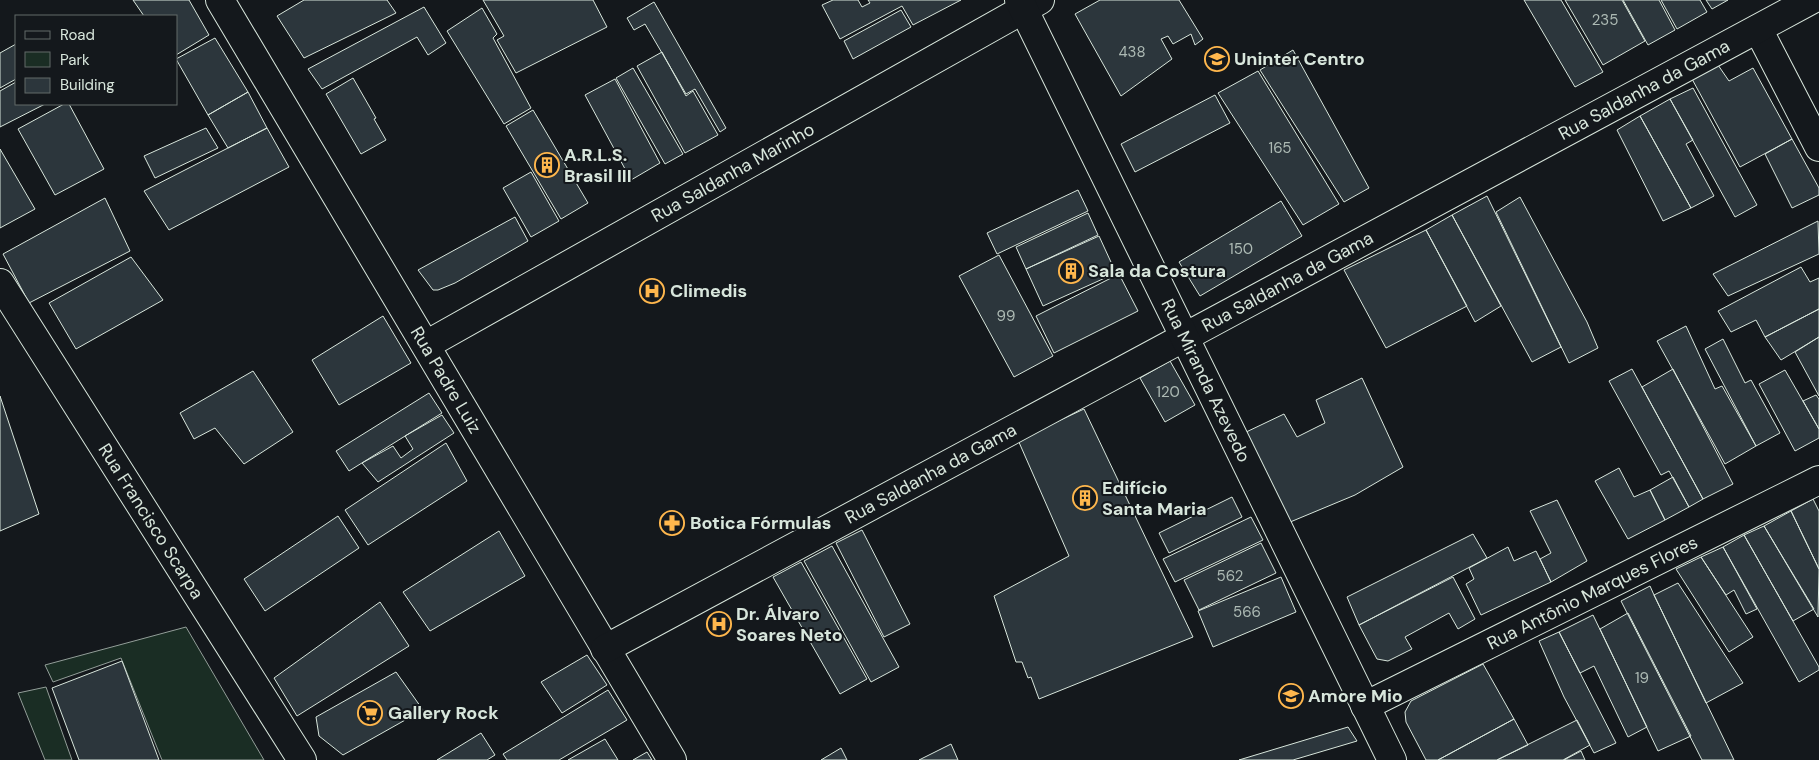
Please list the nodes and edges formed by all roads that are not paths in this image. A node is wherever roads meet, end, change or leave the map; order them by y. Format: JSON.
{"nodes":[{"id":1,"x":220,"y":0,"type":"edge"},
{"id":2,"x":1812,"y":0,"type":"edge"},
{"id":3,"x":1028,"y":3,"type":"edge"},
{"id":4,"x":1758,"y":29,"type":"junction"},
{"id":5,"x":1819,"y":147,"type":"edge"},
{"id":6,"x":0,"y":283,"type":"edge"},
{"id":7,"x":1184,"y":337,"type":"junction"},
{"id":8,"x":426,"y":345,"type":"junction"},
{"id":9,"x":1819,"y":480,"type":"edge"},
{"id":10,"x":605,"y":649,"type":"junction"},
{"id":11,"x":1365,"y":706,"type":"junction"},
{"id":12,"x":302,"y":760,"type":"edge"},
{"id":13,"x":672,"y":760,"type":"edge"},
{"id":14,"x":1392,"y":760,"type":"edge"}],
"edges":[{"from":1,"to":8,"type":"street","name":"Rua Padre Luiz"},
{"from":2,"to":4,"type":"street","name":"Rua Saldanha da Gama"},
{"from":3,"to":7,"type":"street","name":"Rua Miranda Azevedo"},
{"from":3,"to":8,"type":"street","name":"Rua Saldanha Marinho"},
{"from":4,"to":5,"type":"street"},
{"from":4,"to":7,"type":"street","name":"Rua Saldanha da Gama"},
{"from":6,"to":12,"type":"street","name":"Rua Francisco Scarpa"},
{"from":7,"to":10,"type":"street","name":"Rua Saldanha da Gama"},
{"from":7,"to":11,"type":"street","name":"Rua Miranda Azevedo"},
{"from":8,"to":10,"type":"street","name":"Rua Padre Luiz"},
{"from":9,"to":11,"type":"street","name":"Rua Antônio Marques Flores"},
{"from":10,"to":13,"type":"street","name":"Rua Padre Luiz"},
{"from":11,"to":14,"type":"street","name":"Rua Miranda Azevedo"}]}
